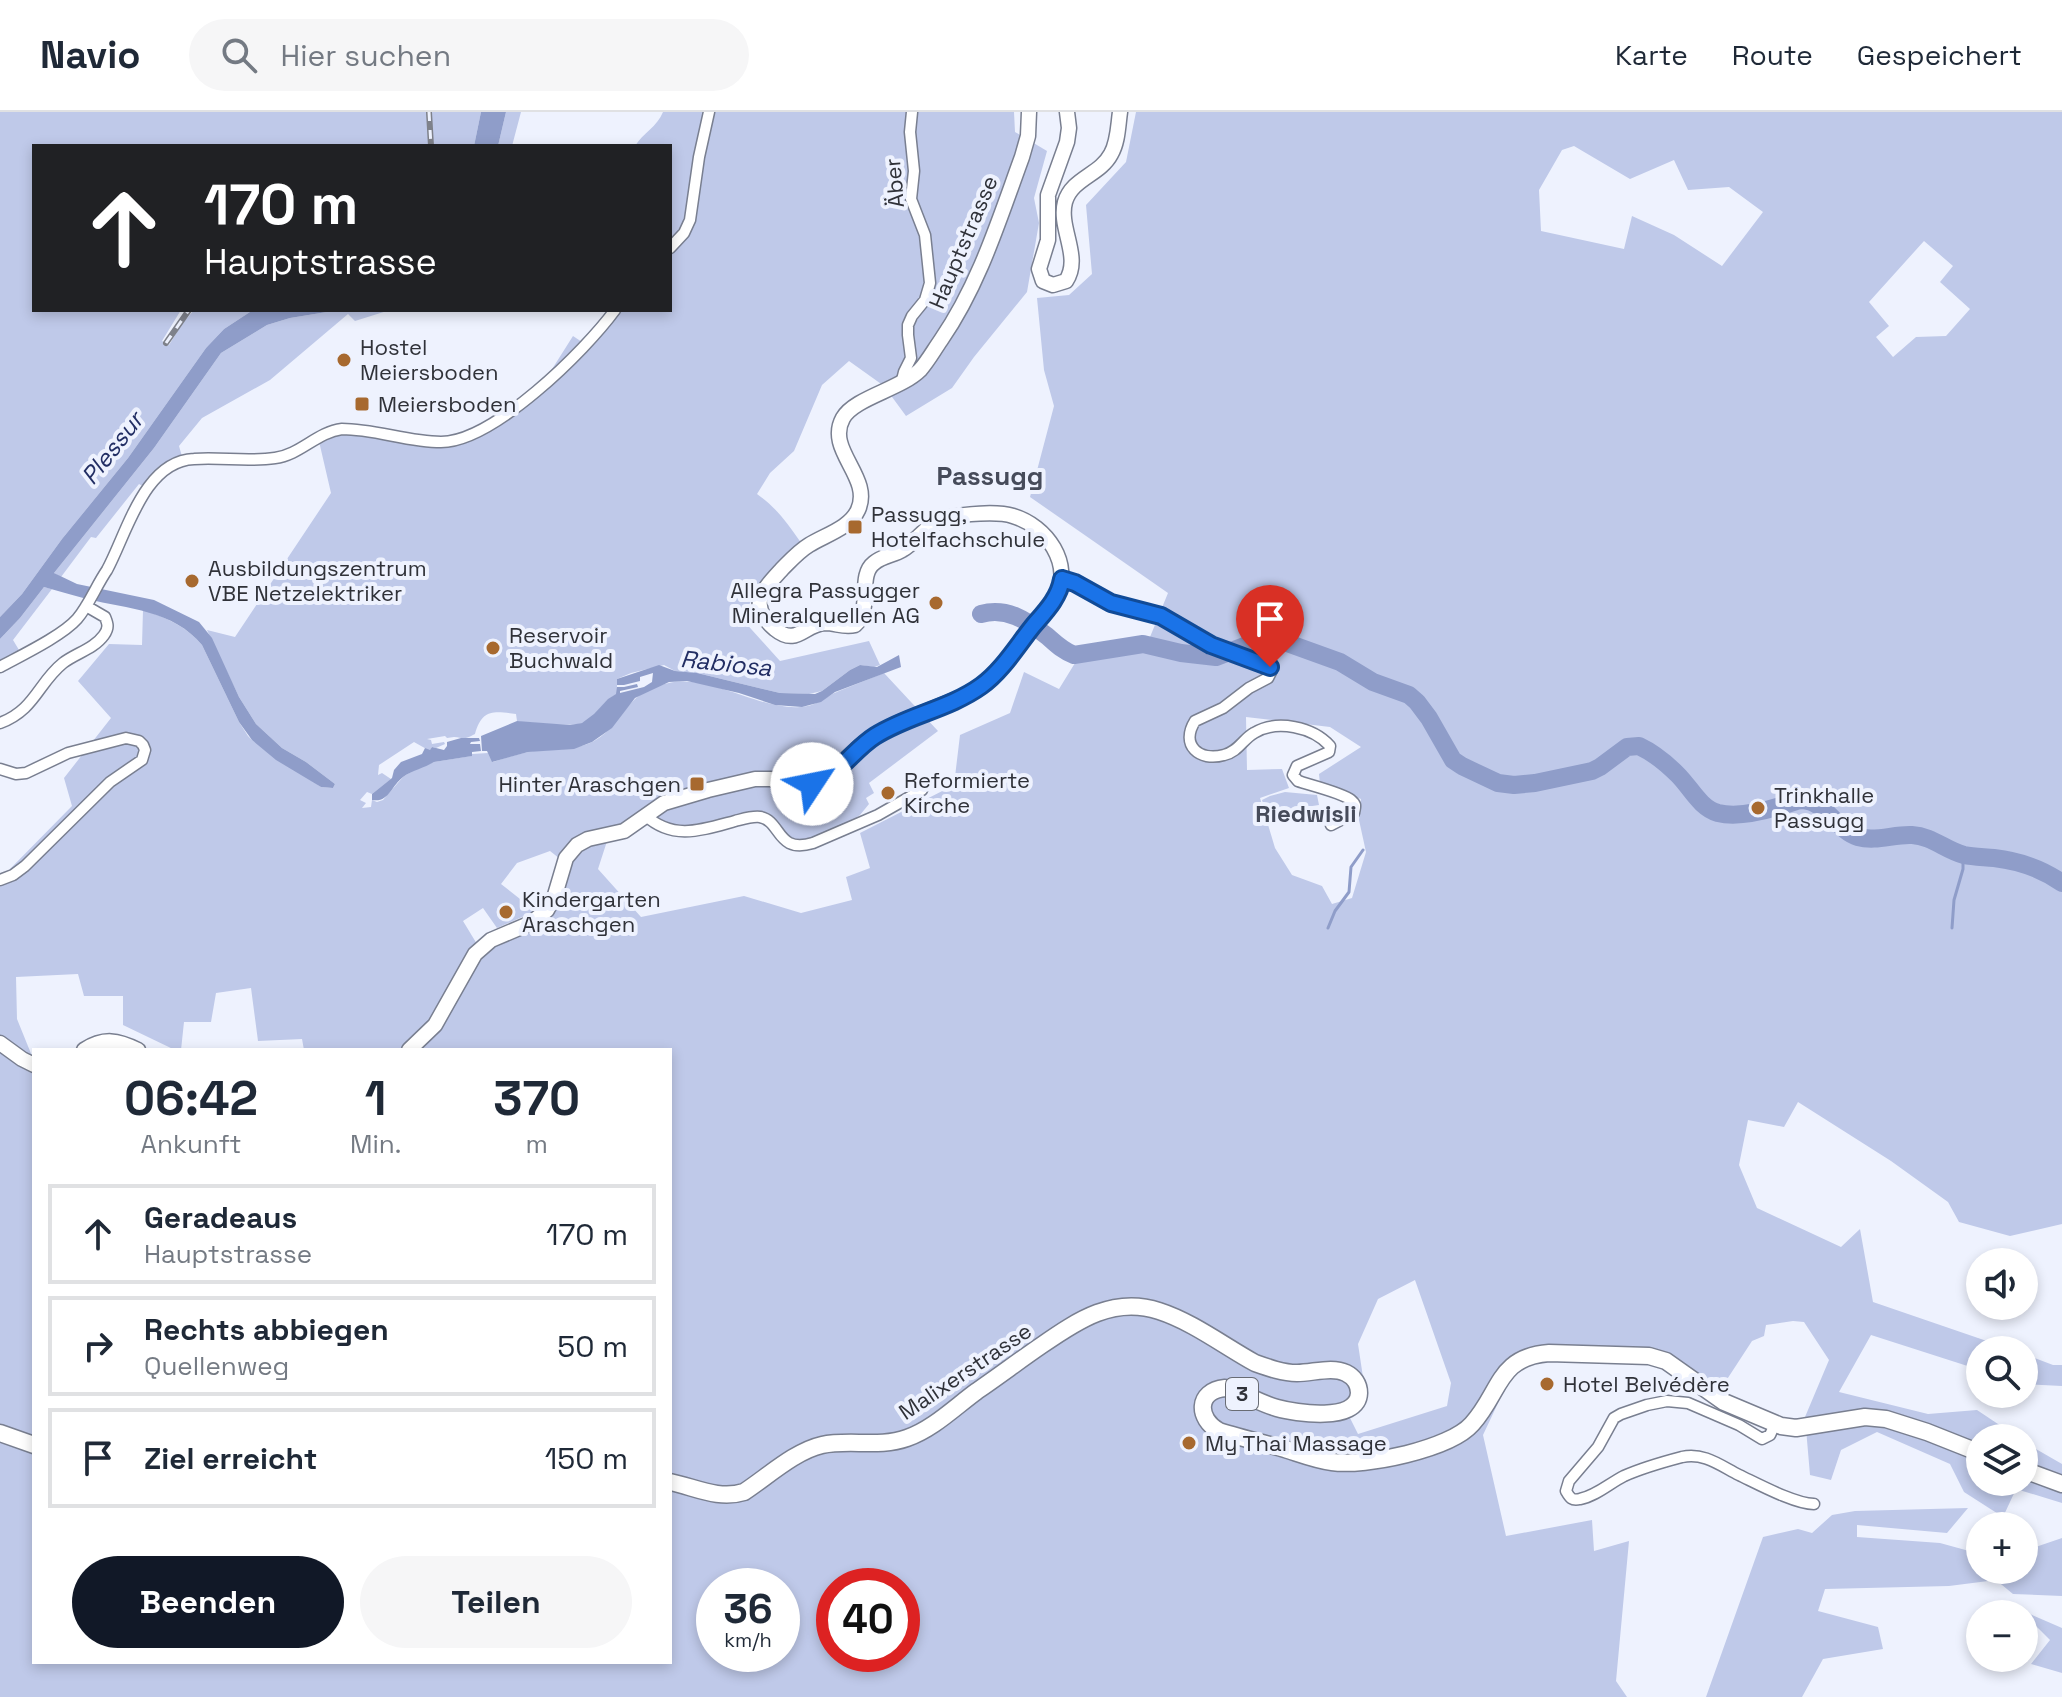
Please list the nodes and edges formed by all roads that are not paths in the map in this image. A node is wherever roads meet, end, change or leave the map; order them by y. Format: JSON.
{"nodes":[{"id":1,"x":709,"y":112,"type":"edge"},
{"id":2,"x":912,"y":112,"type":"edge"},
{"id":3,"x":1029,"y":112,"type":"edge"},
{"id":4,"x":1067,"y":112,"type":"edge"},
{"id":5,"x":1120,"y":112,"type":"edge"},
{"id":6,"x":672,"y":246,"type":"edge"},
{"id":7,"x":613,"y":312,"type":"edge"},
{"id":8,"x":901,"y":384,"type":"junction"},
{"id":9,"x":1062,"y":579,"type":"junction"},
{"id":10,"x":87,"y":604,"type":"junction"},
{"id":11,"x":0,"y":667,"type":"edge"},
{"id":12,"x":0,"y":723,"type":"edge"},
{"id":13,"x":0,"y":769,"type":"edge"},
{"id":14,"x":922,"y":790,"type":"dead end"},
{"id":15,"x":645,"y":815,"type":"junction"},
{"id":16,"x":1331,"y":825,"type":"dead end"},
{"id":17,"x":0,"y":880,"type":"edge"},
{"id":18,"x":0,"y":1043,"type":"edge"},
{"id":19,"x":88,"y":1048,"type":"edge"},
{"id":20,"x":133,"y":1048,"type":"edge"},
{"id":21,"x":411,"y":1048,"type":"edge"},
{"id":22,"x":32,"y":1064,"type":"edge"},
{"id":23,"x":1775,"y":1424,"type":"junction"},
{"id":24,"x":0,"y":1433,"type":"edge"},
{"id":25,"x":32,"y":1444,"type":"edge"},
{"id":26,"x":1966,"y":1447,"type":"edge"},
{"id":27,"x":2038,"y":1475,"type":"edge"},
{"id":28,"x":672,"y":1483,"type":"edge"},
{"id":29,"x":2062,"y":1484,"type":"edge"},
{"id":30,"x":1814,"y":1504,"type":"dead end"}],
"edges":[{"from":1,"to":6,"type":"street"},
{"from":2,"to":8,"type":"street","name":"Äber"},
{"from":3,"to":8,"type":"street","name":"Hauptstrasse"},
{"from":4,"to":5,"type":"street"},
{"from":7,"to":10,"type":"street"},
{"from":8,"to":9,"type":"street","name":"Hauptstrasse"},
{"from":9,"to":15,"type":"street"},
{"from":9,"to":16,"type":"street"},
{"from":10,"to":11,"type":"street"},
{"from":10,"to":12,"type":"street"},
{"from":13,"to":17,"type":"street"},
{"from":14,"to":15,"type":"street"},
{"from":15,"to":21,"type":"street"},
{"from":18,"to":22,"type":"street"},
{"from":19,"to":20,"type":"street"},
{"from":23,"to":26,"type":"main road","number":"3"},
{"from":23,"to":28,"type":"main road","name":"Malixerstrasse","number":"3"},
{"from":23,"to":30,"type":"street"},
{"from":24,"to":25,"type":"main road"},
{"from":27,"to":29,"type":"main road"}]}
